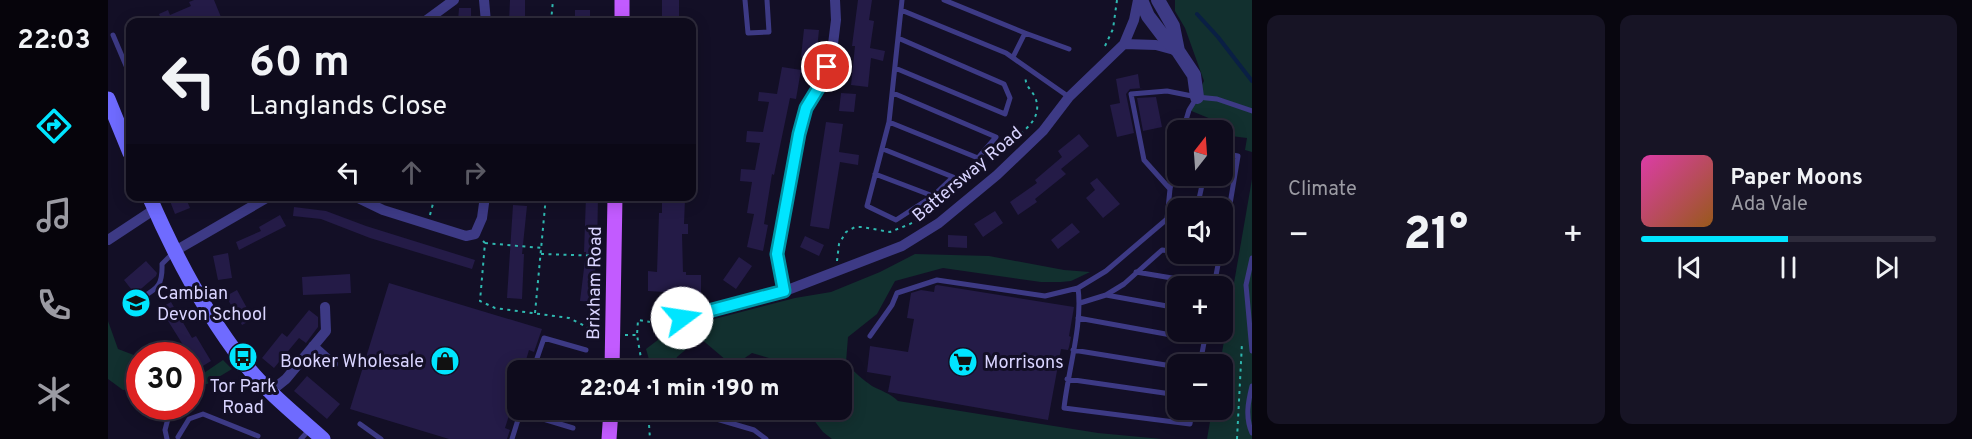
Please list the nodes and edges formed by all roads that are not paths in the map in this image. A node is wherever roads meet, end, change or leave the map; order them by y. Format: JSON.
{"nodes":[{"id":1,"x":454,"y":0,"type":"edge"},
{"id":2,"x":484,"y":0,"type":"edge"},
{"id":3,"x":622,"y":0,"type":"edge"},
{"id":4,"x":745,"y":0,"type":"edge"},
{"id":5,"x":767,"y":0,"type":"edge"},
{"id":6,"x":835,"y":0,"type":"edge"},
{"id":7,"x":902,"y":0,"type":"edge"},
{"id":8,"x":944,"y":0,"type":"edge"},
{"id":9,"x":1140,"y":0,"type":"edge"},
{"id":10,"x":1158,"y":0,"type":"edge"},
{"id":11,"x":901,"y":10,"type":"junction"},
{"id":12,"x":429,"y":18,"type":"edge"},
{"id":13,"x":486,"y":18,"type":"edge"},
{"id":14,"x":621,"y":18,"type":"edge"},
{"id":15,"x":1025,"y":33,"type":"junction"},
{"id":16,"x":113,"y":35,"type":"dead end"},
{"id":17,"x":898,"y":38,"type":"junction"},
{"id":18,"x":1124,"y":44,"type":"junction"},
{"id":19,"x":1069,"y":49,"type":"dead end"},
{"id":20,"x":1178,"y":51,"type":"junction"},
{"id":21,"x":1013,"y":57,"type":"junction"},
{"id":22,"x":126,"y":66,"type":"edge"},
{"id":23,"x":895,"y":68,"type":"junction"},
{"id":24,"x":893,"y":93,"type":"junction"},
{"id":25,"x":1069,"y":97,"type":"junction"},
{"id":26,"x":1197,"y":97,"type":"junction"},
{"id":27,"x":108,"y":99,"type":"edge"},
{"id":28,"x":1252,"y":111,"type":"edge"},
{"id":29,"x":1186,"y":120,"type":"edge"},
{"id":30,"x":889,"y":122,"type":"junction"},
{"id":31,"x":126,"y":143,"type":"edge"},
{"id":32,"x":883,"y":148,"type":"junction"},
{"id":33,"x":1233,"y":155,"type":"edge"},
{"id":34,"x":875,"y":174,"type":"junction"},
{"id":35,"x":1171,"y":186,"type":"edge"},
{"id":36,"x":1233,"y":186,"type":"edge"},
{"id":37,"x":1170,"y":189,"type":"junction"},
{"id":38,"x":933,"y":196,"type":"junction"},
{"id":39,"x":1169,"y":198,"type":"edge"},
{"id":40,"x":261,"y":201,"type":"edge"},
{"id":41,"x":365,"y":201,"type":"edge"},
{"id":42,"x":484,"y":201,"type":"edge"},
{"id":43,"x":615,"y":201,"type":"edge"},
{"id":44,"x":152,"y":203,"type":"edge"},
{"id":45,"x":1167,"y":219,"type":"edge"},
{"id":46,"x":108,"y":240,"type":"edge"},
{"id":47,"x":175,"y":251,"type":"junction"},
{"id":48,"x":1167,"y":251,"type":"edge"},
{"id":49,"x":1252,"y":258,"type":"edge"},
{"id":50,"x":1136,"y":272,"type":"junction"},
{"id":51,"x":1167,"y":278,"type":"edge"},
{"id":52,"x":1078,"y":288,"type":"junction"},
{"id":53,"x":784,"y":291,"type":"junction"},
{"id":54,"x":1106,"y":295,"type":"junction"},
{"id":55,"x":135,"y":303,"type":"dead end"},
{"id":56,"x":1080,"y":303,"type":"junction"},
{"id":57,"x":1167,"y":306,"type":"edge"},
{"id":58,"x":325,"y":307,"type":"dead end"},
{"id":59,"x":1078,"y":318,"type":"junction"},
{"id":60,"x":661,"y":323,"type":"road end"},
{"id":61,"x":1167,"y":334,"type":"edge"},
{"id":62,"x":870,"y":336,"type":"dead end"},
{"id":63,"x":314,"y":346,"type":"junction"},
{"id":64,"x":586,"y":350,"type":"dead end"},
{"id":65,"x":1073,"y":350,"type":"junction"},
{"id":66,"x":1252,"y":351,"type":"edge"},
{"id":67,"x":536,"y":360,"type":"edge"},
{"id":68,"x":612,"y":360,"type":"edge"},
{"id":69,"x":333,"y":364,"type":"dead end"},
{"id":70,"x":1167,"y":365,"type":"edge"},
{"id":71,"x":1067,"y":379,"type":"junction"},
{"id":72,"x":1252,"y":386,"type":"edge"},
{"id":73,"x":271,"y":391,"type":"junction"},
{"id":74,"x":1167,"y":393,"type":"edge"},
{"id":75,"x":168,"y":420,"type":"edge"},
{"id":76,"x":518,"y":420,"type":"edge"},
{"id":77,"x":549,"y":420,"type":"edge"},
{"id":78,"x":610,"y":420,"type":"edge"},
{"id":79,"x":720,"y":420,"type":"edge"},
{"id":80,"x":1191,"y":420,"type":"edge"},
{"id":81,"x":360,"y":424,"type":"dead end"},
{"id":82,"x":573,"y":428,"type":"dead end"},
{"id":83,"x":1252,"y":433,"type":"edge"},
{"id":84,"x":306,"y":434,"type":"edge"},
{"id":85,"x":258,"y":436,"type":"dead end"},
{"id":86,"x":179,"y":438,"type":"edge"},
{"id":87,"x":167,"y":439,"type":"edge"},
{"id":88,"x":323,"y":439,"type":"edge"},
{"id":89,"x":381,"y":439,"type":"edge"},
{"id":90,"x":512,"y":439,"type":"edge"},
{"id":91,"x":609,"y":439,"type":"edge"},
{"id":92,"x":766,"y":439,"type":"edge"}],
"edges":[{"from":1,"to":12,"type":"street"},
{"from":2,"to":13,"type":"street"},
{"from":3,"to":14,"type":"main road"},
{"from":4,"to":5,"type":"lane"},
{"from":6,"to":53,"type":"street"},
{"from":7,"to":11,"type":"lane"},
{"from":8,"to":15,"type":"lane"},
{"from":9,"to":18,"type":"street","name":"Battersway Road"},
{"from":9,"to":20,"type":"street"},
{"from":10,"to":20,"type":"street"},
{"from":11,"to":17,"type":"lane"},
{"from":11,"to":21,"type":"lane"},
{"from":15,"to":19,"type":"lane"},
{"from":15,"to":21,"type":"lane"},
{"from":16,"to":22,"type":"lane"},
{"from":17,"to":23,"type":"lane"},
{"from":17,"to":23,"type":"lane"},
{"from":18,"to":20,"type":"street"},
{"from":18,"to":25,"type":"street","name":"Battersway Road"},
{"from":20,"to":26,"type":"street"},
{"from":21,"to":25,"type":"lane"},
{"from":23,"to":24,"type":"lane"},
{"from":24,"to":30,"type":"lane"},
{"from":24,"to":30,"type":"lane"},
{"from":25,"to":53,"type":"street","name":"Battersway Road"},
{"from":26,"to":28,"type":"lane"},
{"from":26,"to":29,"type":"lane"},
{"from":26,"to":37,"type":"lane"},
{"from":27,"to":31,"type":"main road"},
{"from":30,"to":32,"type":"lane"},
{"from":32,"to":34,"type":"lane"},
{"from":32,"to":38,"type":"lane"},
{"from":33,"to":36,"type":"lane"},
{"from":34,"to":38,"type":"lane"},
{"from":34,"to":38,"type":"lane"},
{"from":35,"to":37,"type":"lane"},
{"from":37,"to":39,"type":"lane"},
{"from":40,"to":47,"type":"street"},
{"from":41,"to":42,"type":"street"},
{"from":43,"to":68,"type":"main road","name":"Brixham Road"},
{"from":44,"to":46,"type":"street"},
{"from":44,"to":47,"type":"main road"},
{"from":45,"to":52,"type":"lane"},
{"from":47,"to":55,"type":"lane"},
{"from":47,"to":73,"type":"main road"},
{"from":48,"to":50,"type":"lane"},
{"from":49,"to":66,"type":"lane"},
{"from":50,"to":51,"type":"lane"},
{"from":50,"to":54,"type":"lane"},
{"from":52,"to":56,"type":"lane"},
{"from":52,"to":62,"type":"lane"},
{"from":53,"to":60,"type":"street","name":"Battersway Road"},
{"from":54,"to":56,"type":"lane"},
{"from":54,"to":57,"type":"lane"},
{"from":56,"to":59,"type":"lane"},
{"from":58,"to":63,"type":"street"},
{"from":59,"to":61,"type":"lane"},
{"from":59,"to":65,"type":"lane"},
{"from":63,"to":69,"type":"street"},
{"from":63,"to":73,"type":"street"},
{"from":64,"to":67,"type":"lane"},
{"from":65,"to":70,"type":"lane"},
{"from":65,"to":71,"type":"lane"},
{"from":71,"to":74,"type":"lane"},
{"from":71,"to":80,"type":"lane"},
{"from":72,"to":83,"type":"lane"},
{"from":73,"to":84,"type":"main road"},
{"from":75,"to":87,"type":"lane"},
{"from":76,"to":90,"type":"lane"},
{"from":77,"to":82,"type":"lane"},
{"from":78,"to":91,"type":"main road"},
{"from":79,"to":92,"type":"lane"},
{"from":81,"to":89,"type":"lane"},
{"from":84,"to":88,"type":"main road"},
{"from":85,"to":86,"type":"lane"}]}
